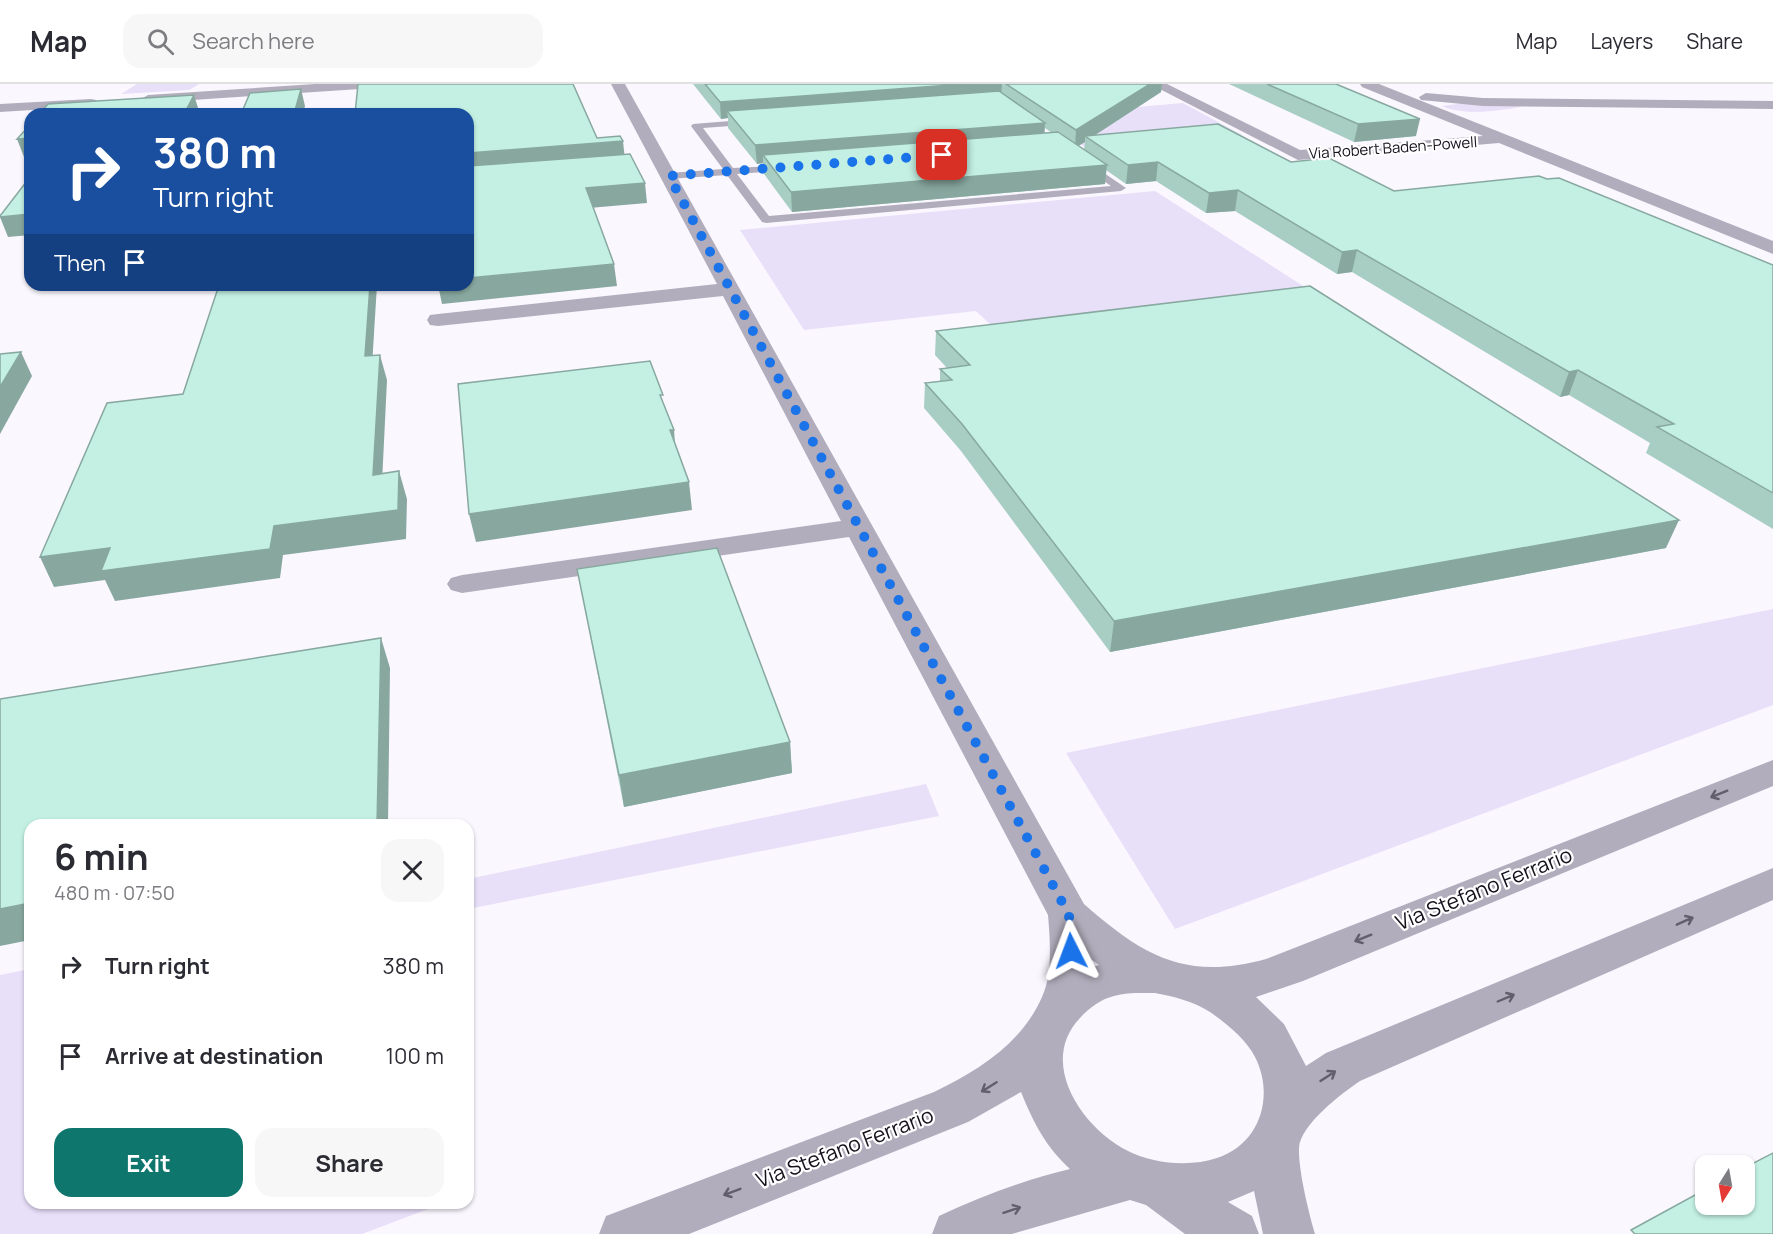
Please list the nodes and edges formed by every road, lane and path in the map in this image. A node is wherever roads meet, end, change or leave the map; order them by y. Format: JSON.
{"nodes":[{"id":1,"x":375,"y":84,"type":"edge"},
{"id":2,"x":618,"y":84,"type":"edge"},
{"id":3,"x":1157,"y":84,"type":"edge"},
{"id":4,"x":1372,"y":86,"type":"edge"},
{"id":5,"x":129,"y":100,"type":"edge"},
{"id":6,"x":105,"y":102,"type":"edge"},
{"id":7,"x":1467,"y":102,"type":"junction"},
{"id":8,"x":1566,"y":104,"type":"junction"},
{"id":9,"x":1773,"y":105,"type":"edge"},
{"id":10,"x":0,"y":108,"type":"edge"},
{"id":11,"x":1425,"y":108,"type":"junction"},
{"id":12,"x":1502,"y":116,"type":"junction"},
{"id":13,"x":766,"y":121,"type":"edge"},
{"id":14,"x":1501,"y":139,"type":"junction"},
{"id":15,"x":1077,"y":157,"type":"edge"},
{"id":16,"x":801,"y":166,"type":"edge"},
{"id":17,"x":658,"y":169,"type":"junction"},
{"id":18,"x":731,"y":171,"type":"junction"},
{"id":19,"x":1773,"y":248,"type":"edge"},
{"id":20,"x":730,"y":289,"type":"junction"},
{"id":21,"x":438,"y":320,"type":"dead end"},
{"id":22,"x":859,"y":528,"type":"junction"},
{"id":23,"x":462,"y":584,"type":"dead end"},
{"id":24,"x":1773,"y":772,"type":"edge"},
{"id":25,"x":1773,"y":883,"type":"edge"},
{"id":26,"x":1069,"y":915,"type":"junction"},
{"id":27,"x":1173,"y":979,"type":"junction"},
{"id":28,"x":1053,"y":1018,"type":"junction"},
{"id":29,"x":1281,"y":1133,"type":"junction"},
{"id":30,"x":1145,"y":1180,"type":"junction"},
{"id":31,"x":625,"y":1234,"type":"edge"},
{"id":32,"x":958,"y":1234,"type":"edge"},
{"id":33,"x":1233,"y":1234,"type":"edge"},
{"id":34,"x":1289,"y":1234,"type":"edge"}],
"edges":[{"from":1,"to":5,"type":"street"},
{"from":2,"to":17,"type":"street"},
{"from":3,"to":14,"type":"street","name":"Via Robert Baden-Powell"},
{"from":4,"to":7,"type":"street"},
{"from":4,"to":11,"type":"street","name":"Via Robert Baden-Powell"},
{"from":6,"to":10,"type":"street"},
{"from":7,"to":8,"type":"street"},
{"from":7,"to":11,"type":"street"},
{"from":8,"to":9,"type":"street"},
{"from":8,"to":12,"type":"street"},
{"from":11,"to":12,"type":"street"},
{"from":11,"to":14,"type":"street","name":"Via Robert Baden-Powell"},
{"from":12,"to":14,"type":"street"},
{"from":13,"to":18,"type":"lane"},
{"from":14,"to":19,"type":"street","name":"Via Robert Baden-Powell"},
{"from":15,"to":18,"type":"lane"},
{"from":16,"to":18,"type":"lane"},
{"from":17,"to":18,"type":"lane"},
{"from":17,"to":20,"type":"street"},
{"from":20,"to":21,"type":"street"},
{"from":20,"to":22,"type":"street"},
{"from":22,"to":23,"type":"street"},
{"from":22,"to":26,"type":"street"},
{"from":24,"to":27,"type":"street","name":"Via Stefano Ferrario","one_way":true},
{"from":29,"to":25,"type":"street","one_way":true},
{"from":26,"to":27,"type":"street"},
{"from":26,"to":28,"type":"street"},
{"from":27,"to":28,"type":"street"},
{"from":27,"to":29,"type":"street"},
{"from":28,"to":30,"type":"street"},
{"from":28,"to":31,"type":"street","name":"Via Stefano Ferrario","one_way":true},
{"from":29,"to":30,"type":"street"},
{"from":29,"to":34,"type":"street"},
{"from":32,"to":30,"type":"street","one_way":true},
{"from":30,"to":33,"type":"street"}]}
